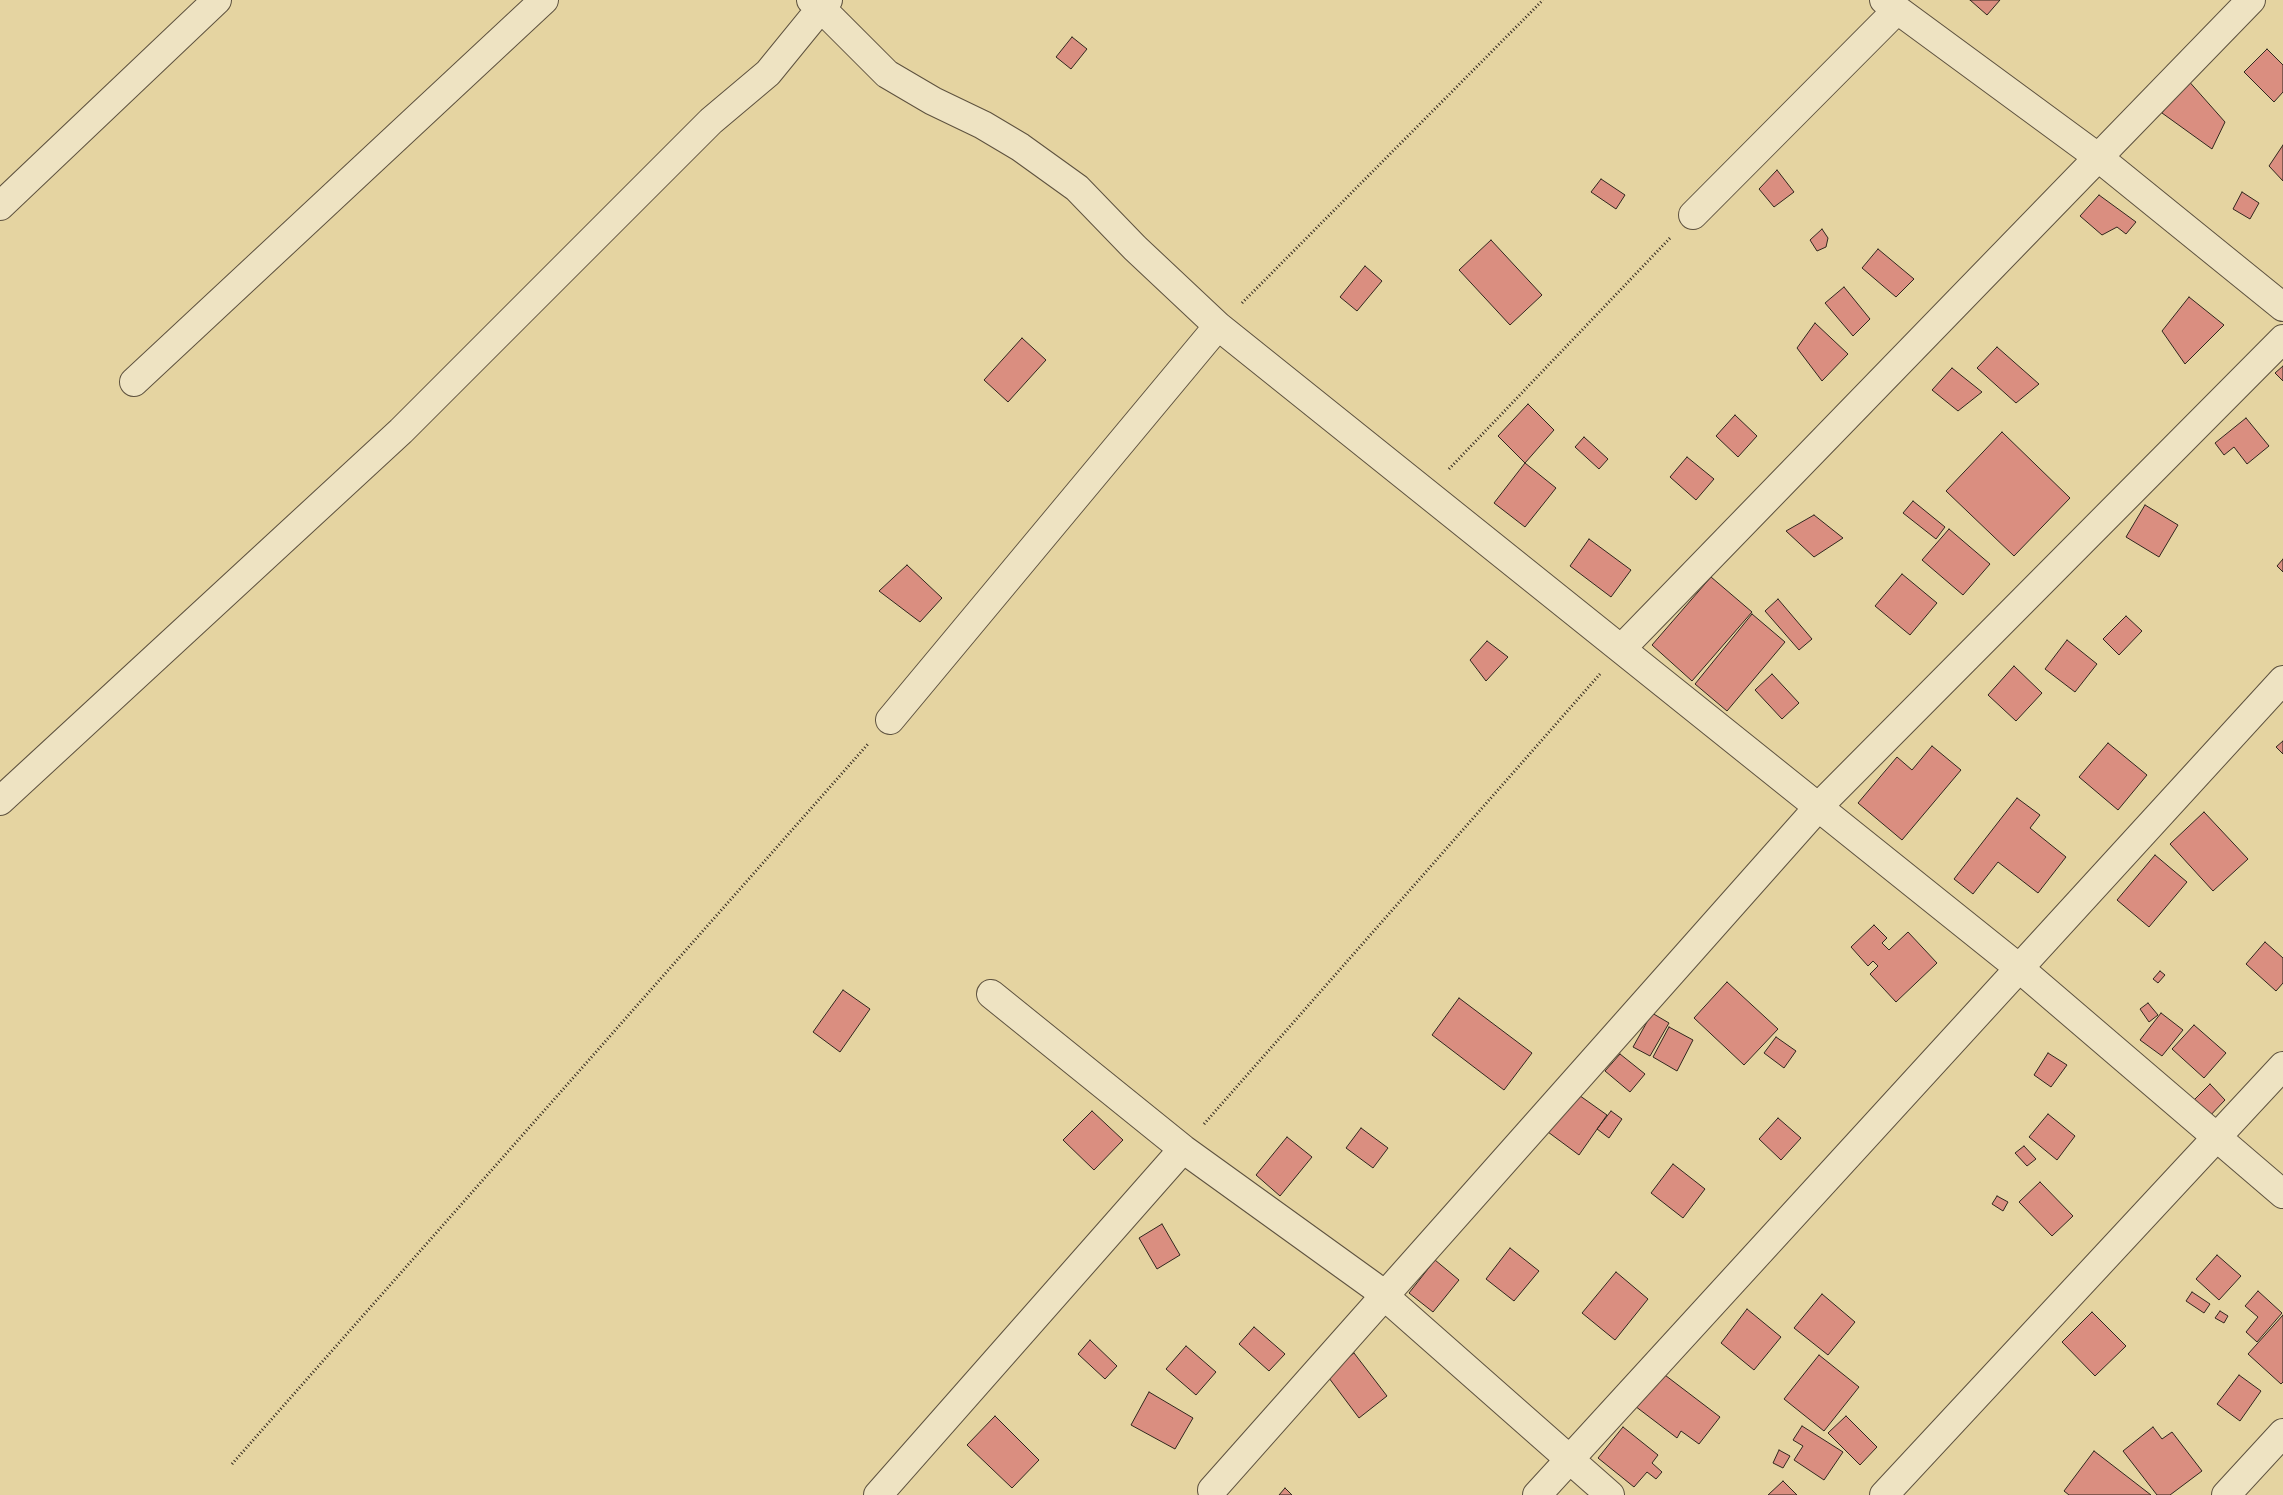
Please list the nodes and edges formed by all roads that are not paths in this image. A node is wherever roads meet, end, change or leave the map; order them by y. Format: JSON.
{"nodes":[{"id":1,"x":217,"y":0,"type":"edge"},
{"id":2,"x":544,"y":0,"type":"edge"},
{"id":3,"x":2251,"y":0,"type":"edge"},
{"id":4,"x":820,"y":3,"type":"edge"},
{"id":5,"x":1890,"y":5,"type":"edge"},
{"id":6,"x":2099,"y":158,"type":"junction"},
{"id":7,"x":0,"y":206,"type":"edge"},
{"id":8,"x":1693,"y":214,"type":"road end"},
{"id":9,"x":2283,"y":307,"type":"edge"},
{"id":10,"x":1218,"y":326,"type":"junction"},
{"id":11,"x":2283,"y":339,"type":"edge"},
{"id":12,"x":134,"y":382,"type":"dead end"},
{"id":13,"x":1621,"y":650,"type":"junction"},
{"id":14,"x":2283,"y":680,"type":"edge"},
{"id":15,"x":890,"y":720,"type":"road end"},
{"id":16,"x":0,"y":801,"type":"edge"},
{"id":17,"x":1818,"y":808,"type":"junction"},
{"id":18,"x":2018,"y":968,"type":"junction"},
{"id":19,"x":991,"y":994,"type":"dead end"},
{"id":20,"x":2283,"y":1066,"type":"edge"},
{"id":21,"x":2216,"y":1138,"type":"junction"},
{"id":22,"x":1183,"y":1148,"type":"junction"},
{"id":23,"x":2283,"y":1194,"type":"edge"},
{"id":24,"x":1384,"y":1295,"type":"junction"},
{"id":25,"x":2283,"y":1433,"type":"edge"},
{"id":26,"x":1570,"y":1460,"type":"junction"},
{"id":27,"x":1212,"y":1490,"type":"dead end"},
{"id":28,"x":878,"y":1495,"type":"edge"},
{"id":29,"x":1538,"y":1495,"type":"edge"},
{"id":30,"x":1610,"y":1495,"type":"edge"},
{"id":31,"x":1884,"y":1495,"type":"edge"},
{"id":32,"x":2226,"y":1495,"type":"edge"}],
"edges":[{"from":1,"to":7,"type":"street"},
{"from":2,"to":12,"type":"street"},
{"from":3,"to":6,"type":"street"},
{"from":4,"to":10,"type":"street"},
{"from":4,"to":16,"type":"street"},
{"from":5,"to":6,"type":"street"},
{"from":5,"to":8,"type":"street"},
{"from":6,"to":9,"type":"street"},
{"from":6,"to":13,"type":"street"},
{"from":10,"to":13,"type":"street"},
{"from":10,"to":15,"type":"street"},
{"from":11,"to":17,"type":"street"},
{"from":13,"to":17,"type":"street"},
{"from":14,"to":18,"type":"street"},
{"from":17,"to":18,"type":"street"},
{"from":17,"to":24,"type":"street"},
{"from":18,"to":21,"type":"street"},
{"from":18,"to":26,"type":"street"},
{"from":19,"to":22,"type":"street"},
{"from":20,"to":21,"type":"street"},
{"from":21,"to":23,"type":"street"},
{"from":21,"to":31,"type":"street"},
{"from":22,"to":24,"type":"street"},
{"from":22,"to":28,"type":"street"},
{"from":24,"to":26,"type":"street"},
{"from":24,"to":27,"type":"street"},
{"from":25,"to":32,"type":"street"},
{"from":26,"to":29,"type":"street"},
{"from":26,"to":30,"type":"street"}]}
